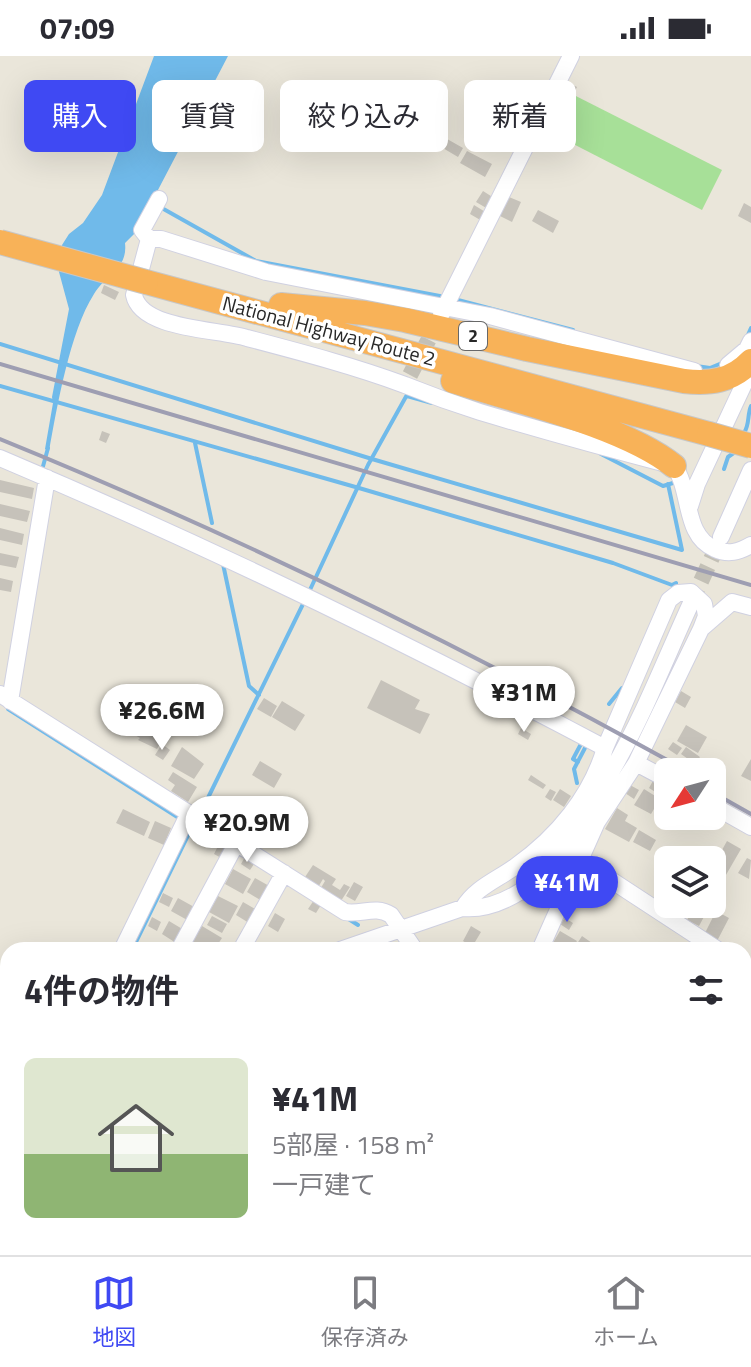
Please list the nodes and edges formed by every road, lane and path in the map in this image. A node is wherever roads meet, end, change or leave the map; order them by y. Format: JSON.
{"nodes":[{"id":1,"x":571,"y":56,"type":"edge"},
{"id":2,"x":156,"y":203,"type":"dead end"},
{"id":3,"x":149,"y":239,"type":"junction"},
{"id":4,"x":0,"y":242,"type":"edge"},
{"id":5,"x":188,"y":292,"type":"junction"},
{"id":6,"x":446,"y":306,"type":"junction"},
{"id":7,"x":277,"y":317,"type":"junction"},
{"id":8,"x":751,"y":341,"type":"edge"},
{"id":9,"x":751,"y":361,"type":"edge"},
{"id":10,"x":751,"y":369,"type":"edge"},
{"id":11,"x":751,"y":446,"type":"edge"},
{"id":12,"x":0,"y":458,"type":"edge"},
{"id":13,"x":674,"y":466,"type":"junction"},
{"id":14,"x":751,"y":470,"type":"edge"},
{"id":15,"x":44,"y":479,"type":"junction"},
{"id":16,"x":690,"y":508,"type":"junction"},
{"id":17,"x":721,"y":537,"type":"tunnel mouth"},
{"id":18,"x":751,"y":545,"type":"edge"},
{"id":19,"x":691,"y":603,"type":"tunnel mouth"},
{"id":20,"x":751,"y":607,"type":"edge"},
{"id":21,"x":701,"y":629,"type":"junction"},
{"id":22,"x":5,"y":697,"type":"edge"},
{"id":23,"x":605,"y":748,"type":"junction"},
{"id":24,"x":636,"y":763,"type":"junction"},
{"id":25,"x":654,"y":773,"type":"edge"},
{"id":26,"x":726,"y":813,"type":"edge"},
{"id":27,"x":186,"y":820,"type":"junction"},
{"id":28,"x":597,"y":822,"type":"junction"},
{"id":29,"x":751,"y":827,"type":"edge"},
{"id":30,"x":235,"y":847,"type":"junction"},
{"id":31,"x":582,"y":861,"type":"junction"},
{"id":32,"x":282,"y":877,"type":"junction"},
{"id":33,"x":463,"y":908,"type":"junction"},
{"id":34,"x":402,"y":930,"type":"junction"},
{"id":35,"x":126,"y":942,"type":"edge"},
{"id":36,"x":183,"y":942,"type":"edge"},
{"id":37,"x":245,"y":942,"type":"edge"},
{"id":38,"x":365,"y":942,"type":"edge"},
{"id":39,"x":410,"y":942,"type":"edge"},
{"id":40,"x":544,"y":942,"type":"edge"},
{"id":41,"x":706,"y":942,"type":"edge"}],
"edges":[{"from":1,"to":6,"type":"street"},
{"from":2,"to":3,"type":"street"},
{"from":3,"to":6,"type":"street"},
{"from":3,"to":13,"type":"street"},
{"from":4,"to":5,"type":"highway","name":"National Highway Route 2","number":"2","bridge":true},
{"from":5,"to":7,"type":"highway","name":"National Highway Route 2","number":"2"},
{"from":5,"to":9,"type":"highway","number":"2"},
{"from":6,"to":8,"type":"street"},
{"from":7,"to":11,"type":"highway","name":"National Highway Route 2","number":"2","bridge":true},
{"from":7,"to":13,"type":"highway","number":"2"},
{"from":10,"to":16,"type":"street"},
{"from":12,"to":15,"type":"street"},
{"from":13,"to":16,"type":"street"},
{"from":14,"to":17,"type":"street"},
{"from":15,"to":22,"type":"street"},
{"from":15,"to":23,"type":"street"},
{"from":16,"to":18,"type":"street"},
{"from":19,"to":33,"type":"street"},
{"from":20,"to":21,"type":"street"},
{"from":21,"to":23,"type":"street"},
{"from":21,"to":24,"type":"street"},
{"from":22,"to":27,"type":"street"},
{"from":23,"to":33,"type":"street"},
{"from":24,"to":25,"type":"street"},
{"from":24,"to":28,"type":"street"},
{"from":26,"to":29,"type":"street"},
{"from":27,"to":30,"type":"street"},
{"from":27,"to":35,"type":"street"},
{"from":28,"to":31,"type":"street"},
{"from":28,"to":33,"type":"street"},
{"from":30,"to":32,"type":"street"},
{"from":30,"to":36,"type":"street"},
{"from":31,"to":40,"type":"street"},
{"from":31,"to":41,"type":"street"},
{"from":32,"to":34,"type":"street"},
{"from":32,"to":37,"type":"street"},
{"from":33,"to":34,"type":"street"},
{"from":34,"to":38,"type":"street"},
{"from":34,"to":39,"type":"street"}]}
